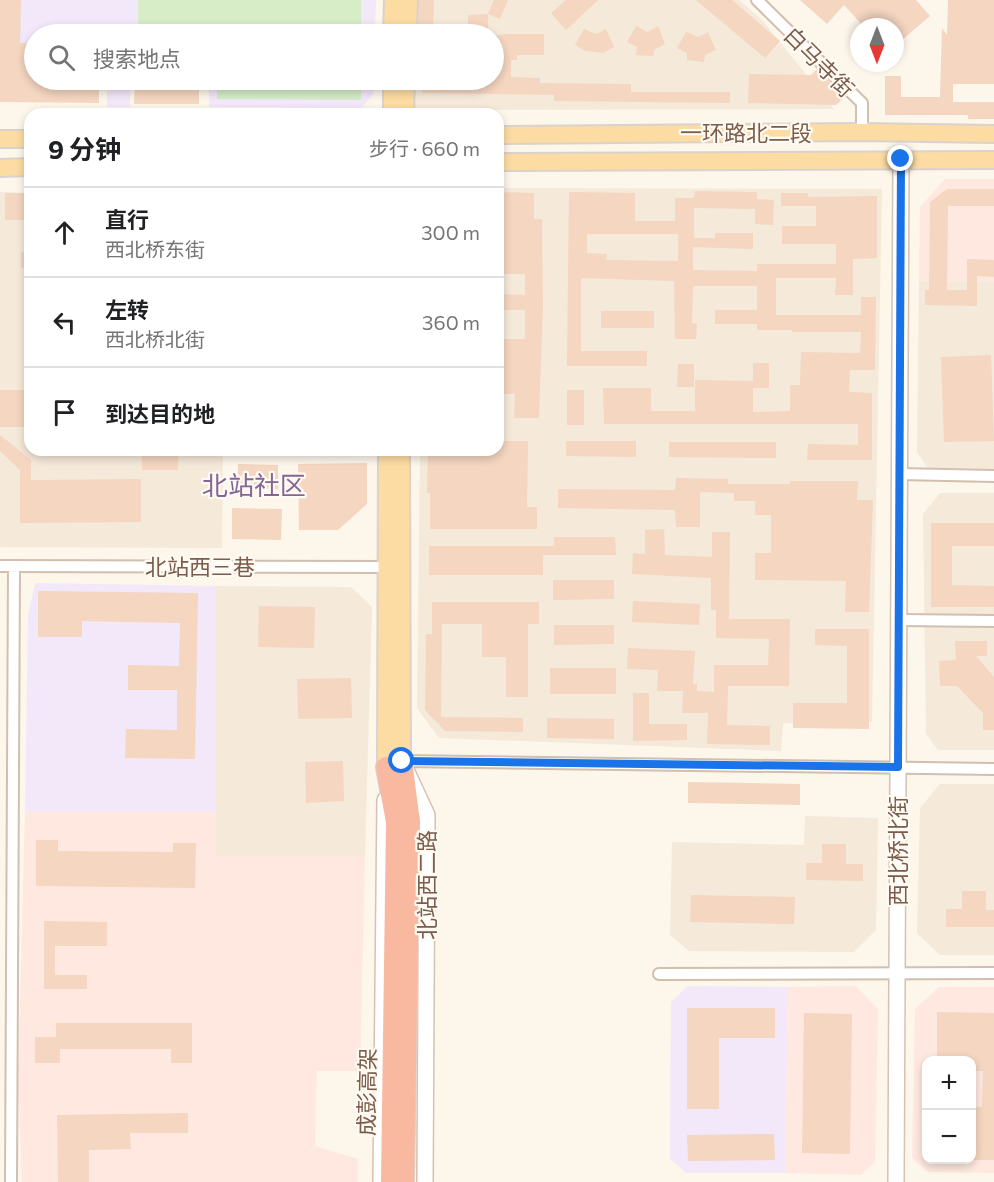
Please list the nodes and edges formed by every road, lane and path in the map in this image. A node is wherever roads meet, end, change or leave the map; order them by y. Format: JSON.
{"nodes":[{"id":1,"x":393,"y":0,"type":"edge"},
{"id":2,"x":409,"y":0,"type":"edge"},
{"id":3,"x":757,"y":0,"type":"edge"},
{"id":4,"x":392,"y":24,"type":"edge"},
{"id":5,"x":408,"y":24,"type":"edge"},
{"id":6,"x":392,"y":90,"type":"edge"},
{"id":7,"x":406,"y":90,"type":"edge"},
{"id":8,"x":392,"y":108,"type":"edge"},
{"id":9,"x":405,"y":108,"type":"edge"},
{"id":10,"x":862,"y":132,"type":"junction"},
{"id":11,"x":994,"y":134,"type":"edge"},
{"id":12,"x":504,"y":135,"type":"edge"},
{"id":13,"x":0,"y":139,"type":"edge"},
{"id":14,"x":24,"y":139,"type":"edge"},
{"id":15,"x":901,"y":159,"type":"junction"},
{"id":16,"x":994,"y":160,"type":"edge"},
{"id":17,"x":504,"y":162,"type":"edge"},
{"id":18,"x":24,"y":167,"type":"edge"},
{"id":19,"x":0,"y":168,"type":"edge"},
{"id":20,"x":387,"y":456,"type":"edge"},
{"id":21,"x":401,"y":456,"type":"edge"},
{"id":22,"x":899,"y":474,"type":"junction"},
{"id":23,"x":994,"y":476,"type":"edge"},
{"id":24,"x":0,"y":566,"type":"edge"},
{"id":25,"x":14,"y":566,"type":"junction"},
{"id":26,"x":393,"y":567,"type":"junction"},
{"id":27,"x":898,"y":620,"type":"junction"},
{"id":28,"x":994,"y":621,"type":"edge"},
{"id":29,"x":394,"y":764,"type":"junction"},
{"id":30,"x":898,"y":767,"type":"junction"},
{"id":31,"x":994,"y":769,"type":"edge"},
{"id":32,"x":897,"y":973,"type":"junction"},
{"id":33,"x":994,"y":973,"type":"edge"},
{"id":34,"x":659,"y":974,"type":"dead end"},
{"id":35,"x":401,"y":1003,"type":"junction"},
{"id":36,"x":10,"y":1182,"type":"edge"},
{"id":37,"x":381,"y":1182,"type":"edge"},
{"id":38,"x":391,"y":1182,"type":"edge"},
{"id":39,"x":404,"y":1182,"type":"edge"},
{"id":40,"x":425,"y":1182,"type":"edge"},
{"id":41,"x":896,"y":1182,"type":"edge"}],
"edges":[{"from":1,"to":4,"type":"main road"},
{"from":2,"to":5,"type":"main road"},
{"from":3,"to":10,"type":"street","name":"白马寺街"},
{"from":6,"to":8,"type":"main road"},
{"from":7,"to":9,"type":"main road"},
{"from":10,"to":11,"type":"main road","name":"一环路北二段"},
{"from":10,"to":12,"type":"main road","name":"一环路北二段"},
{"from":13,"to":14,"type":"main road"},
{"from":15,"to":16,"type":"main road","name":"一环路北二段"},
{"from":15,"to":17,"type":"main road","name":"一环路北二段"},
{"from":15,"to":22,"type":"street","name":"西北桥北街"},
{"from":18,"to":19,"type":"main road"},
{"from":20,"to":26,"type":"main road","name":"北站西二路"},
{"from":21,"to":26,"type":"main road","name":"北站西二路"},
{"from":22,"to":23,"type":"street"},
{"from":22,"to":27,"type":"street","name":"西北桥北街"},
{"from":24,"to":25,"type":"street","name":"北站西三巷"},
{"from":25,"to":26,"type":"street","name":"北站西三巷"},
{"from":25,"to":36,"type":"street"},
{"from":26,"to":29,"type":"main road","name":"北站西二路"},
{"from":27,"to":28,"type":"street"},
{"from":27,"to":30,"type":"street","name":"西北桥北街"},
{"from":29,"to":30,"type":"street"},
{"from":29,"to":35,"type":"highway"},
{"from":29,"to":37,"type":"street","name":"北站西二路"},
{"from":29,"to":40,"type":"street","name":"北站西二路"},
{"from":30,"to":31,"type":"street"},
{"from":30,"to":32,"type":"street","name":"西北桥北街"},
{"from":32,"to":33,"type":"street"},
{"from":32,"to":34,"type":"street"},
{"from":32,"to":41,"type":"street","name":"西北桥北街"},
{"from":35,"to":38,"type":"highway","name":"成彭高架"},
{"from":35,"to":39,"type":"highway","name":"成彭高架"}]}
